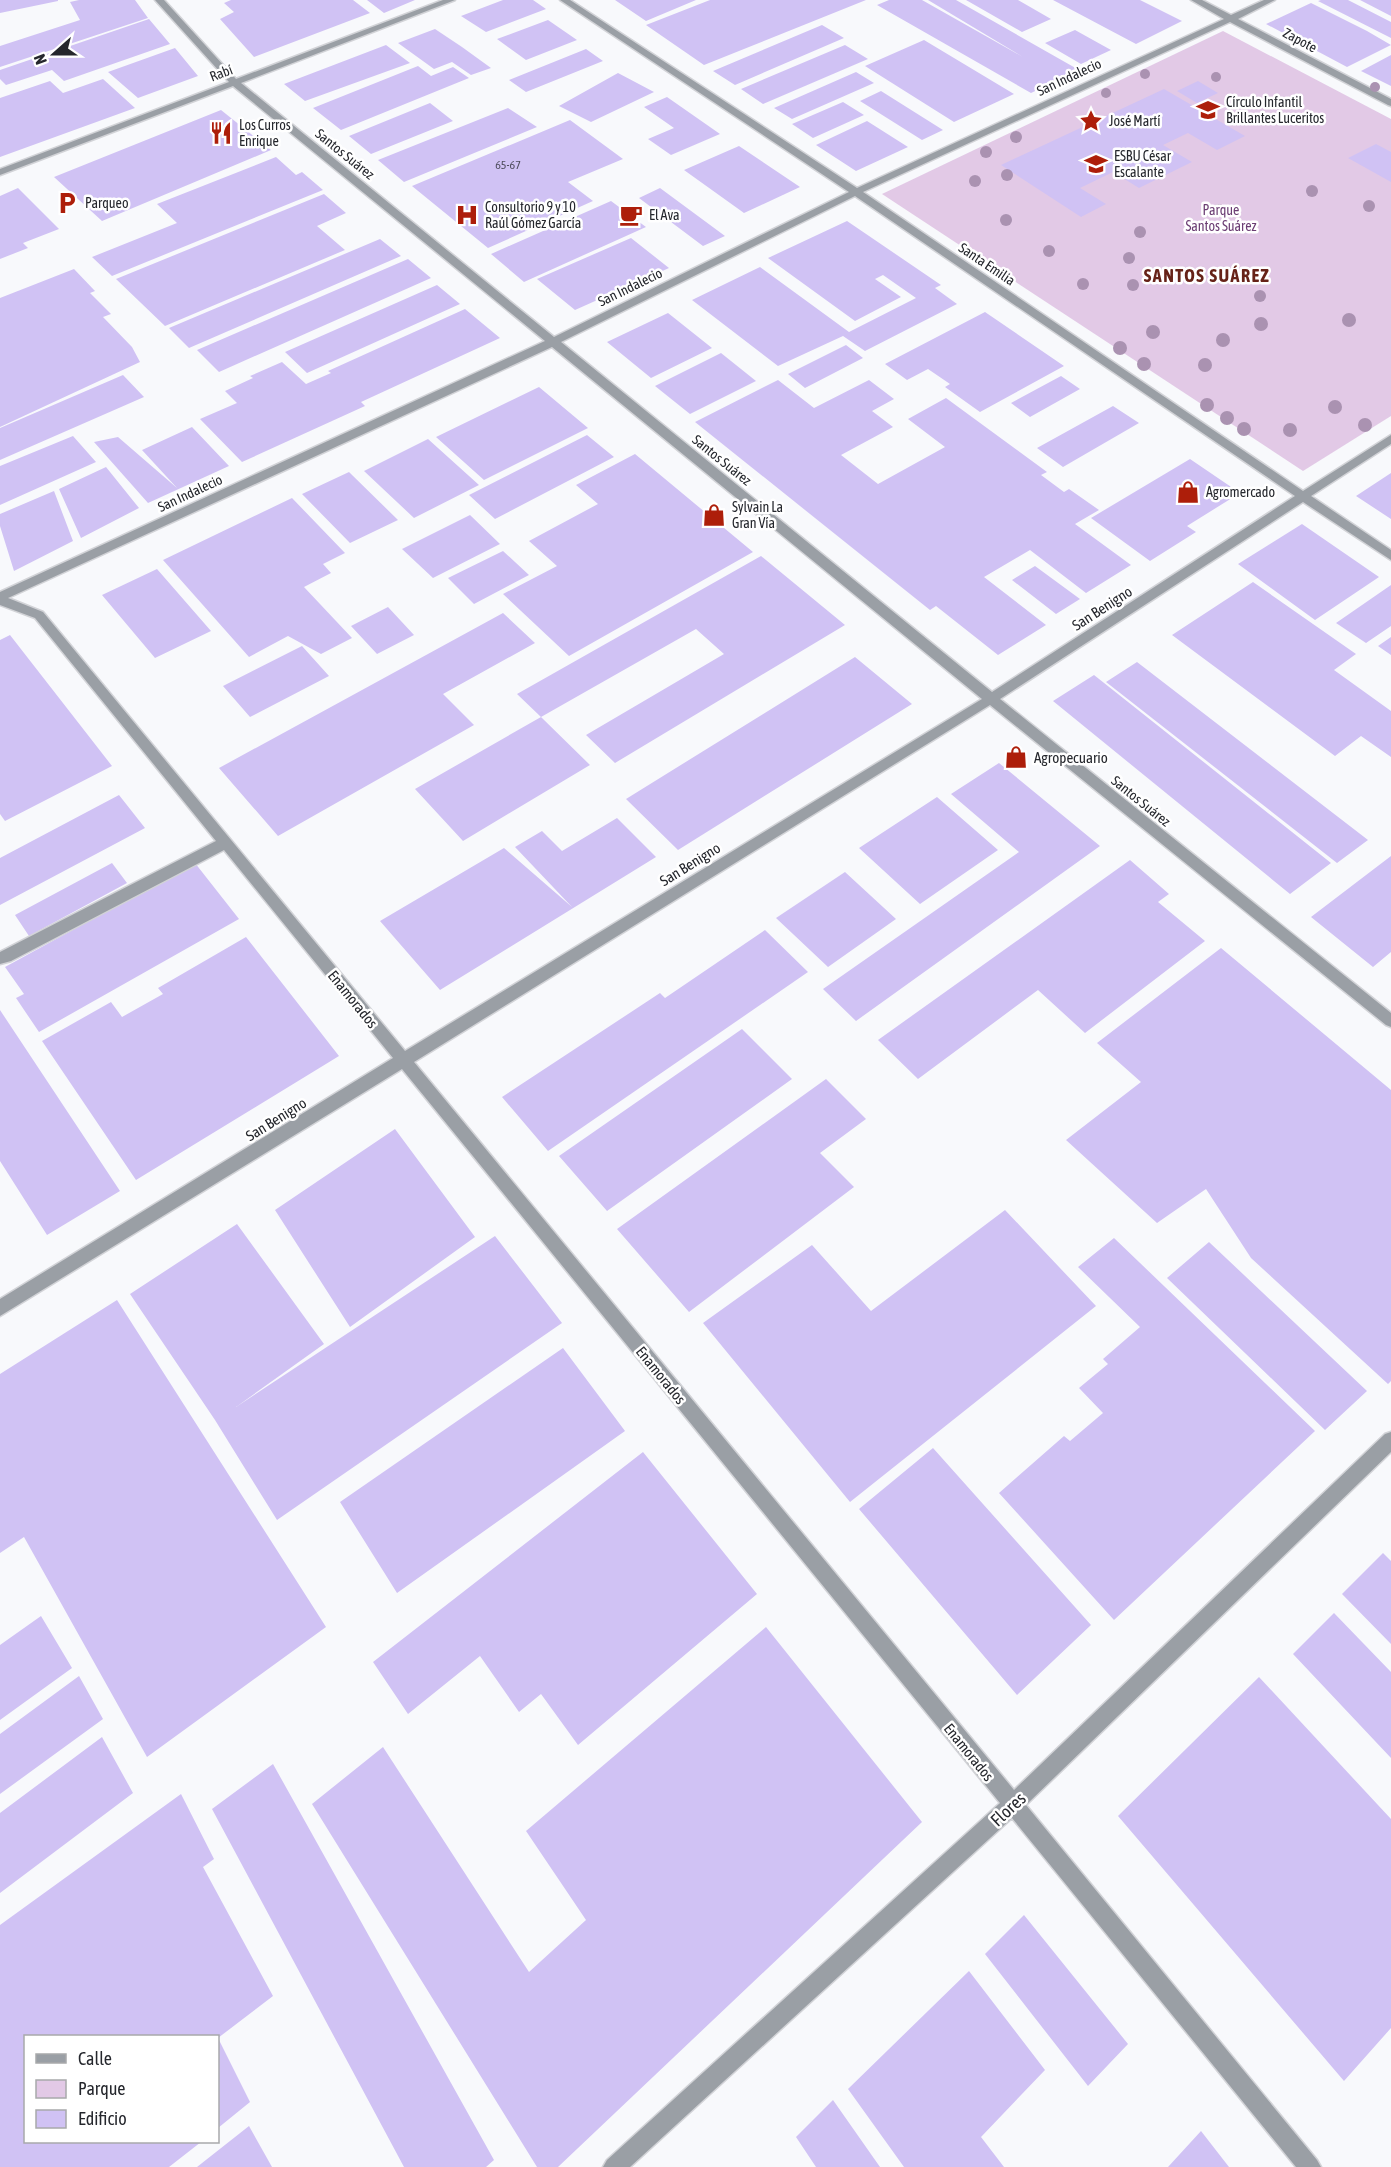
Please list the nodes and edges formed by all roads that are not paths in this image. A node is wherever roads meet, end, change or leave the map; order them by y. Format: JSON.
{"nodes":[{"id":1,"x":159,"y":0,"type":"edge"},
{"id":2,"x":451,"y":0,"type":"edge"},
{"id":3,"x":564,"y":0,"type":"edge"},
{"id":4,"x":1196,"y":0,"type":"edge"},
{"id":5,"x":1271,"y":0,"type":"edge"},
{"id":6,"x":1231,"y":19,"type":"junction"},
{"id":7,"x":234,"y":82,"type":"junction"},
{"id":8,"x":1391,"y":103,"type":"edge"},
{"id":9,"x":0,"y":172,"type":"edge"},
{"id":10,"x":856,"y":192,"type":"junction"},
{"id":11,"x":553,"y":342,"type":"junction"},
{"id":12,"x":1391,"y":439,"type":"edge"},
{"id":13,"x":1303,"y":498,"type":"junction"},
{"id":14,"x":1391,"y":556,"type":"edge"},
{"id":15,"x":0,"y":599,"type":"edge"},
{"id":16,"x":991,"y":699,"type":"junction"},
{"id":17,"x":225,"y":843,"type":"junction"},
{"id":18,"x":0,"y":958,"type":"edge"},
{"id":19,"x":1391,"y":1021,"type":"edge"},
{"id":20,"x":403,"y":1060,"type":"junction"},
{"id":21,"x":0,"y":1308,"type":"edge"},
{"id":22,"x":1391,"y":1440,"type":"edge"},
{"id":23,"x":1012,"y":1805,"type":"junction"},
{"id":24,"x":614,"y":2167,"type":"edge"},
{"id":25,"x":1310,"y":2167,"type":"edge"}],
"edges":[{"from":1,"to":7,"type":"street","name":"Santos Suárez"},
{"from":2,"to":7,"type":"street","name":"Rabí"},
{"from":3,"to":10,"type":"street","name":"Santa Emilia"},
{"from":4,"to":6,"type":"street","name":"Zapote"},
{"from":5,"to":6,"type":"street","name":"San Indalecio"},
{"from":6,"to":8,"type":"street","name":"Zapote"},
{"from":6,"to":10,"type":"street","name":"San Indalecio"},
{"from":7,"to":9,"type":"street","name":"Rabí"},
{"from":7,"to":11,"type":"street","name":"Santos Suárez"},
{"from":10,"to":11,"type":"street","name":"San Indalecio"},
{"from":10,"to":13,"type":"street","name":"Santa Emilia"},
{"from":11,"to":15,"type":"street","name":"San Indalecio"},
{"from":11,"to":16,"type":"street","name":"Santos Suárez"},
{"from":12,"to":13,"type":"street","name":"San Benigno"},
{"from":13,"to":14,"type":"street","name":"Santa Emilia"},
{"from":13,"to":16,"type":"street","name":"San Benigno"},
{"from":15,"to":17,"type":"street","name":"Enamorados"},
{"from":16,"to":19,"type":"street","name":"Santos Suárez"},
{"from":16,"to":20,"type":"street","name":"San Benigno"},
{"from":17,"to":18,"type":"street"},
{"from":17,"to":20,"type":"street","name":"Enamorados"},
{"from":20,"to":21,"type":"street","name":"San Benigno"},
{"from":20,"to":23,"type":"street","name":"Enamorados"},
{"from":22,"to":23,"type":"street","name":"Flores"},
{"from":23,"to":24,"type":"street","name":"Flores"},
{"from":23,"to":25,"type":"street","name":"Enamorados"}]}
